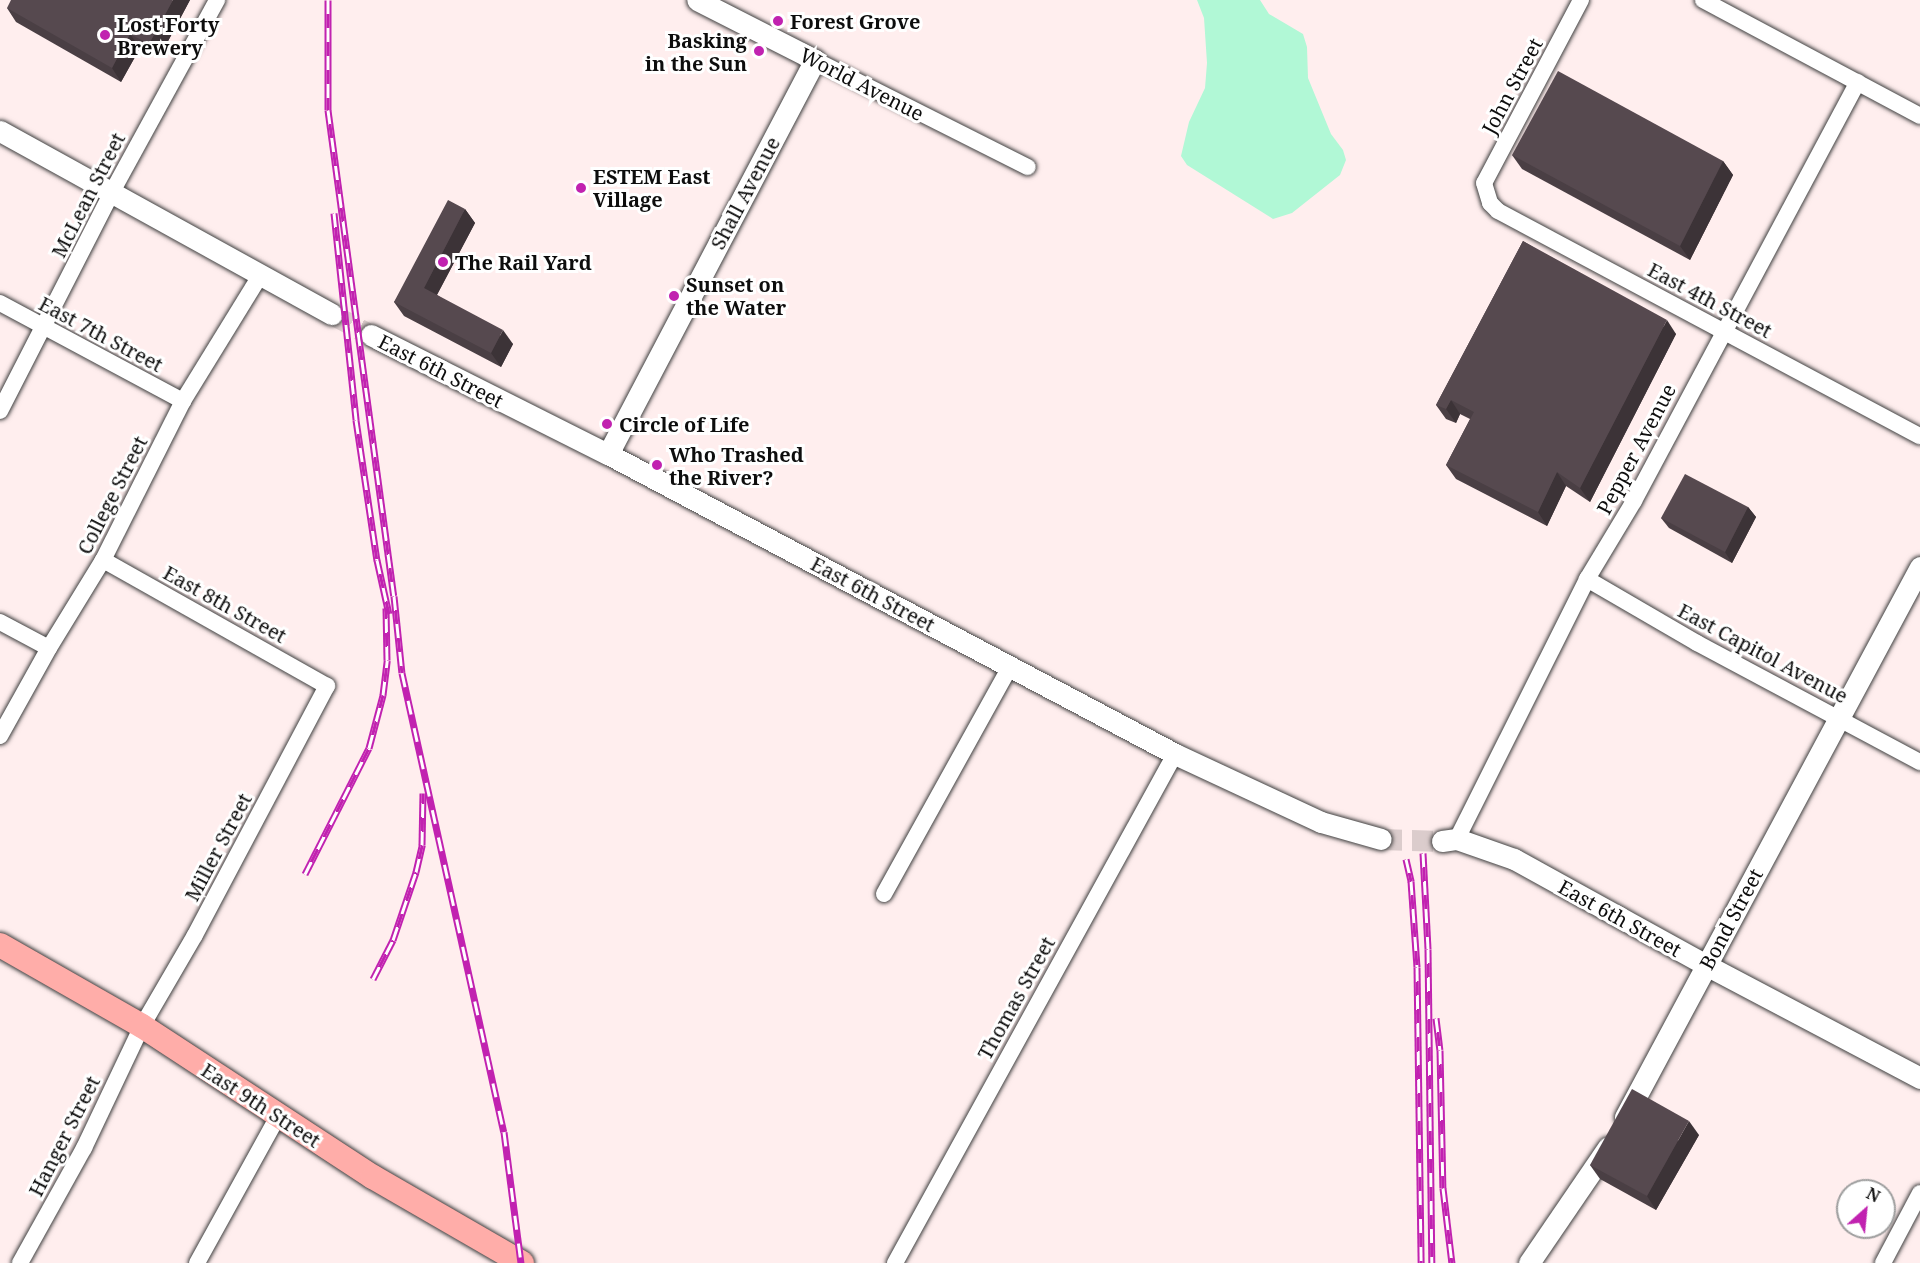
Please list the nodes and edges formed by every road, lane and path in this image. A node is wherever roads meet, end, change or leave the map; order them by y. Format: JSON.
{"nodes":[{"id":1,"x":217,"y":0,"type":"edge"},
{"id":2,"x":697,"y":0,"type":"edge"},
{"id":3,"x":1581,"y":0,"type":"edge"},
{"id":4,"x":1702,"y":0,"type":"edge"},
{"id":5,"x":815,"y":60,"type":"junction"},
{"id":6,"x":1857,"y":82,"type":"junction"},
{"id":7,"x":1920,"y":116,"type":"edge"},
{"id":8,"x":0,"y":131,"type":"edge"},
{"id":9,"x":1028,"y":167,"type":"dead end"},
{"id":10,"x":112,"y":192,"type":"junction"},
{"id":11,"x":1486,"y":193,"type":"joint"},
{"id":12,"x":261,"y":274,"type":"junction"},
{"id":13,"x":0,"y":303,"type":"edge"},
{"id":14,"x":332,"y":314,"type":"tunnel mouth"},
{"id":15,"x":44,"y":327,"type":"junction"},
{"id":16,"x":1723,"y":331,"type":"junction"},
{"id":17,"x":370,"y":334,"type":"tunnel mouth"},
{"id":18,"x":183,"y":401,"type":"junction"},
{"id":19,"x":0,"y":411,"type":"edge"},
{"id":20,"x":1920,"y":436,"type":"edge"},
{"id":21,"x":608,"y":454,"type":"junction"},
{"id":22,"x":103,"y":560,"type":"junction"},
{"id":23,"x":1920,"y":567,"type":"edge"},
{"id":24,"x":1587,"y":579,"type":"junction"},
{"id":25,"x":0,"y":622,"type":"edge"},
{"id":26,"x":49,"y":648,"type":"junction"},
{"id":27,"x":1010,"y":667,"type":"junction"},
{"id":28,"x":327,"y":686,"type":"joint"},
{"id":29,"x":1839,"y":717,"type":"junction"},
{"id":30,"x":0,"y":736,"type":"edge"},
{"id":31,"x":1175,"y":754,"type":"junction"},
{"id":32,"x":1920,"y":762,"type":"edge"},
{"id":33,"x":1381,"y":839,"type":"tunnel mouth"},
{"id":34,"x":1450,"y":840,"type":"joint"},
{"id":35,"x":884,"y":894,"type":"dead end"},
{"id":36,"x":0,"y":945,"type":"edge"},
{"id":37,"x":1706,"y":965,"type":"junction"},
{"id":38,"x":142,"y":1026,"type":"junction"},
{"id":39,"x":1920,"y":1078,"type":"edge"},
{"id":40,"x":278,"y":1116,"type":"junction"},
{"id":41,"x":1920,"y":1193,"type":"edge"},
{"id":42,"x":20,"y":1263,"type":"edge"},
{"id":43,"x":196,"y":1263,"type":"edge"},
{"id":44,"x":522,"y":1263,"type":"edge"},
{"id":45,"x":895,"y":1263,"type":"edge"},
{"id":46,"x":1529,"y":1263,"type":"edge"},
{"id":47,"x":1883,"y":1263,"type":"edge"}],
"edges":[{"from":1,"to":10,"type":"street","name":"McLean Street"},
{"from":2,"to":5,"type":"street","name":"World Avenue"},
{"from":3,"to":11,"type":"street","name":"John Street"},
{"from":4,"to":6,"type":"street"},
{"from":5,"to":9,"type":"street","name":"World Avenue"},
{"from":5,"to":21,"type":"street","name":"Shall Avenue"},
{"from":6,"to":7,"type":"street"},
{"from":6,"to":16,"type":"street","name":"Pepper Avenue"},
{"from":8,"to":10,"type":"street"},
{"from":10,"to":12,"type":"street"},
{"from":10,"to":15,"type":"street","name":"McLean Street"},
{"from":11,"to":16,"type":"street","name":"East 4th Street"},
{"from":12,"to":14,"type":"street"},
{"from":12,"to":18,"type":"street","name":"College Street"},
{"from":13,"to":15,"type":"street","name":"East 7th Street"},
{"from":15,"to":18,"type":"street","name":"East 7th Street"},
{"from":15,"to":19,"type":"street","name":"McLean Street"},
{"from":16,"to":20,"type":"street","name":"East 4th Street"},
{"from":16,"to":24,"type":"street","name":"Pepper Avenue"},
{"from":17,"to":21,"type":"street","name":"East 6th Street"},
{"from":18,"to":22,"type":"street","name":"College Street"},
{"from":21,"to":27,"type":"street","name":"East 6th Street"},
{"from":22,"to":26,"type":"street","name":"College Street"},
{"from":22,"to":28,"type":"street","name":"East 8th Street"},
{"from":23,"to":29,"type":"street","name":"Bond Street"},
{"from":24,"to":29,"type":"street","name":"East Capitol Avenue"},
{"from":24,"to":34,"type":"street","name":"Pepper Avenue"},
{"from":25,"to":26,"type":"street"},
{"from":26,"to":30,"type":"street","name":"College Street"},
{"from":27,"to":31,"type":"street","name":"East 6th Street"},
{"from":27,"to":35,"type":"street"},
{"from":28,"to":38,"type":"street","name":"Miller Street"},
{"from":29,"to":32,"type":"street","name":"East Capitol Avenue"},
{"from":29,"to":37,"type":"street","name":"Bond Street"},
{"from":31,"to":33,"type":"street","name":"East 6th Street"},
{"from":31,"to":45,"type":"street","name":"Thomas Street"},
{"from":34,"to":37,"type":"street","name":"East 6th Street"},
{"from":36,"to":38,"type":"main road","name":"East 9th Street"},
{"from":37,"to":39,"type":"street","name":"East 6th Street"},
{"from":37,"to":46,"type":"street","name":"Bond Street"},
{"from":38,"to":40,"type":"main road","name":"East 9th Street"},
{"from":38,"to":42,"type":"street","name":"Hanger Street"},
{"from":40,"to":43,"type":"street"},
{"from":40,"to":44,"type":"main road","name":"East 9th Street"},
{"from":41,"to":47,"type":"street"}]}
